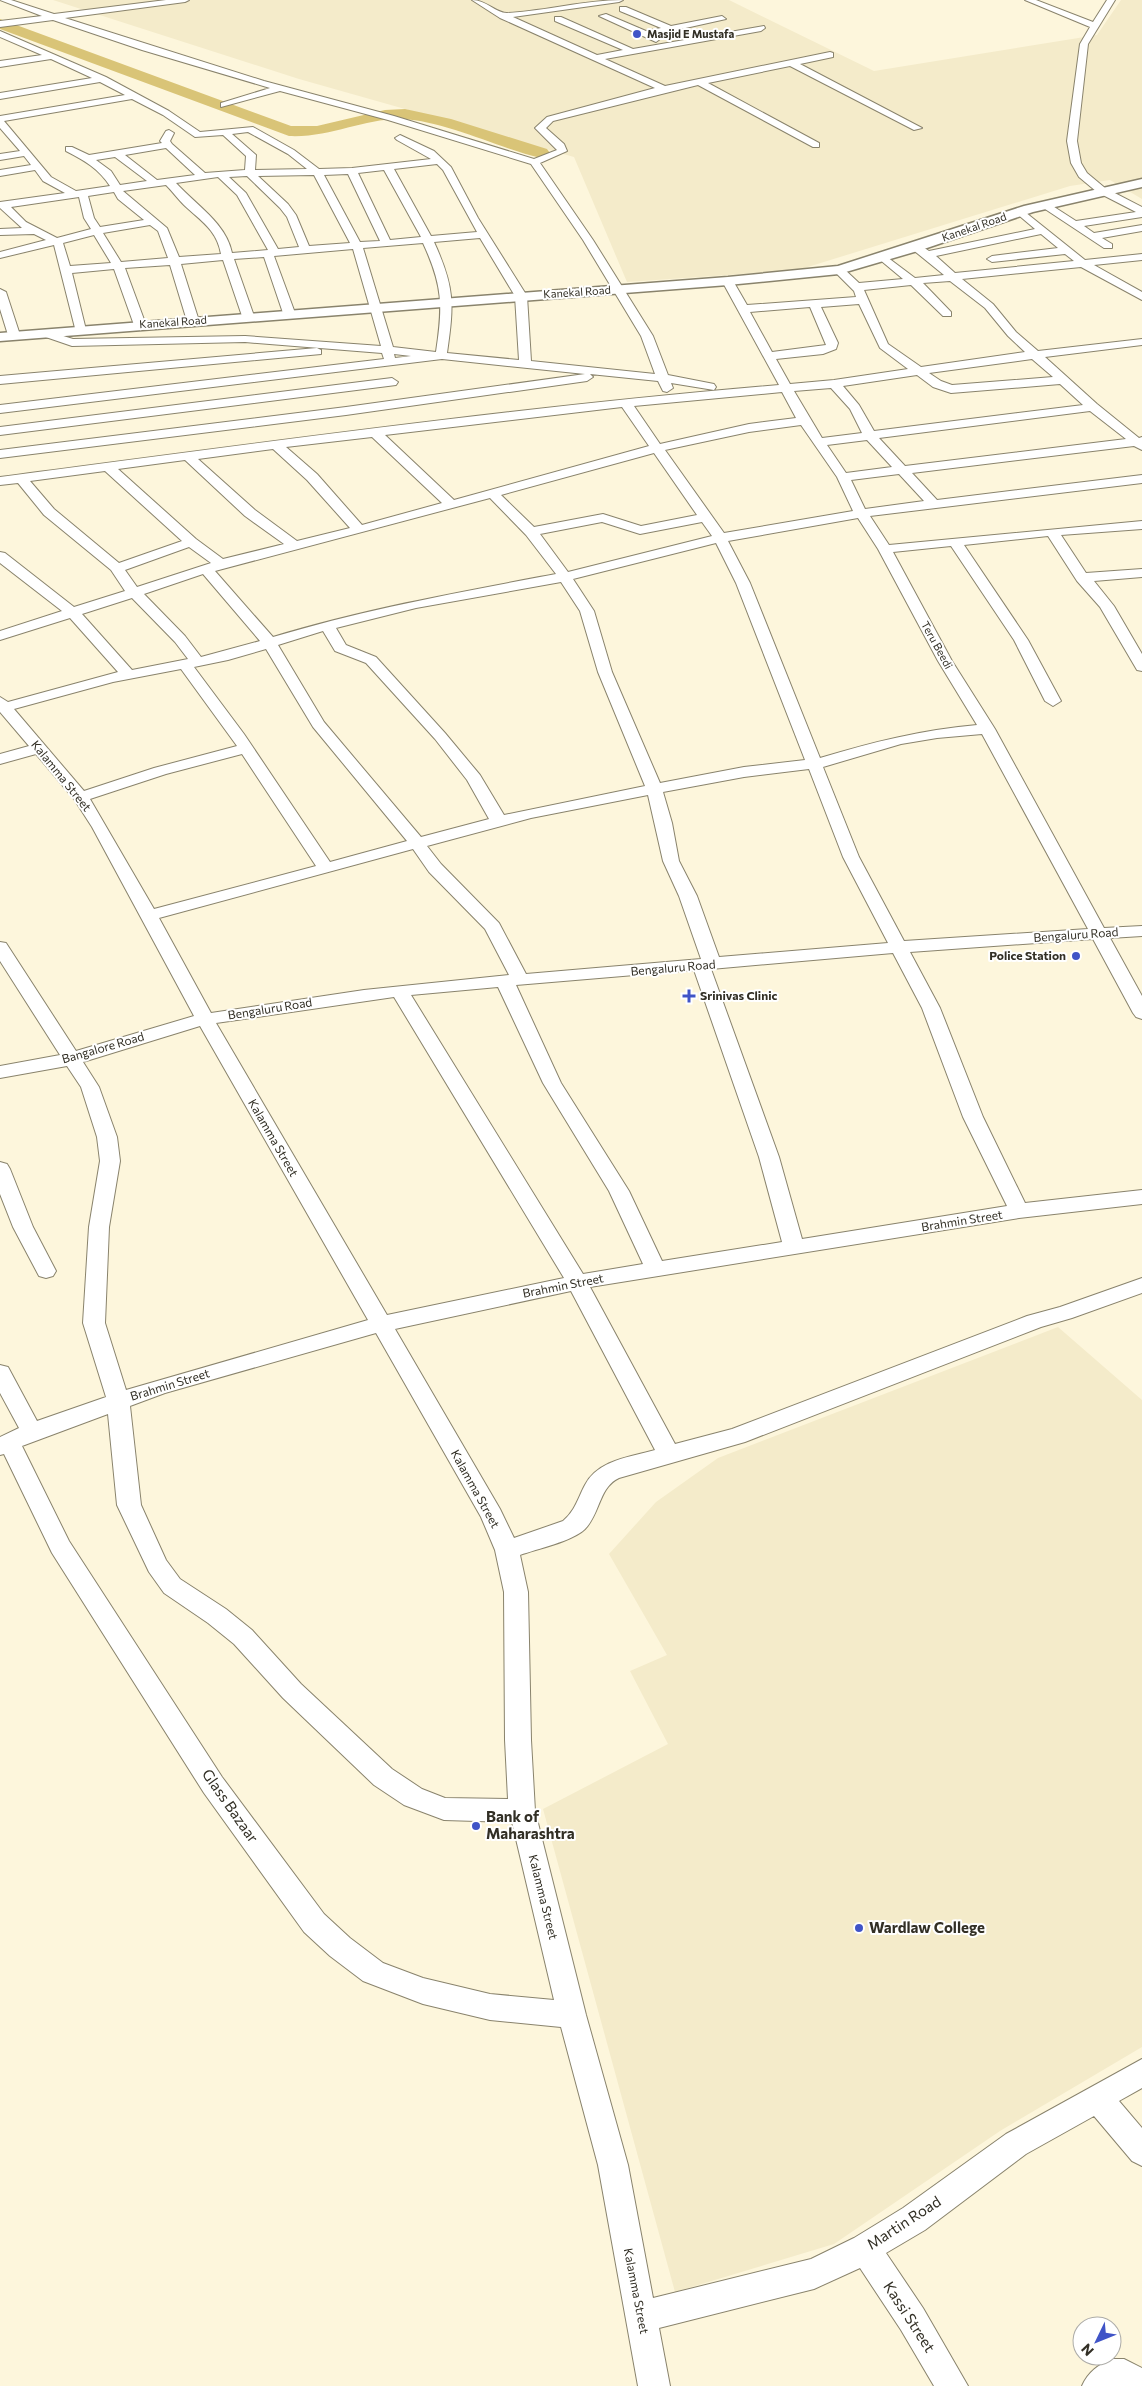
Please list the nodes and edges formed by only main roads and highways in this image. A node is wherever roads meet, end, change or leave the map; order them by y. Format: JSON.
{"nodes":[{"id":1,"x":1142,"y":182,"type":"edge"},
{"id":2,"x":0,"y":337,"type":"edge"}],
"edges":[{"from":1,"to":2,"type":"main road","name":"Kanekal Road"}]}
